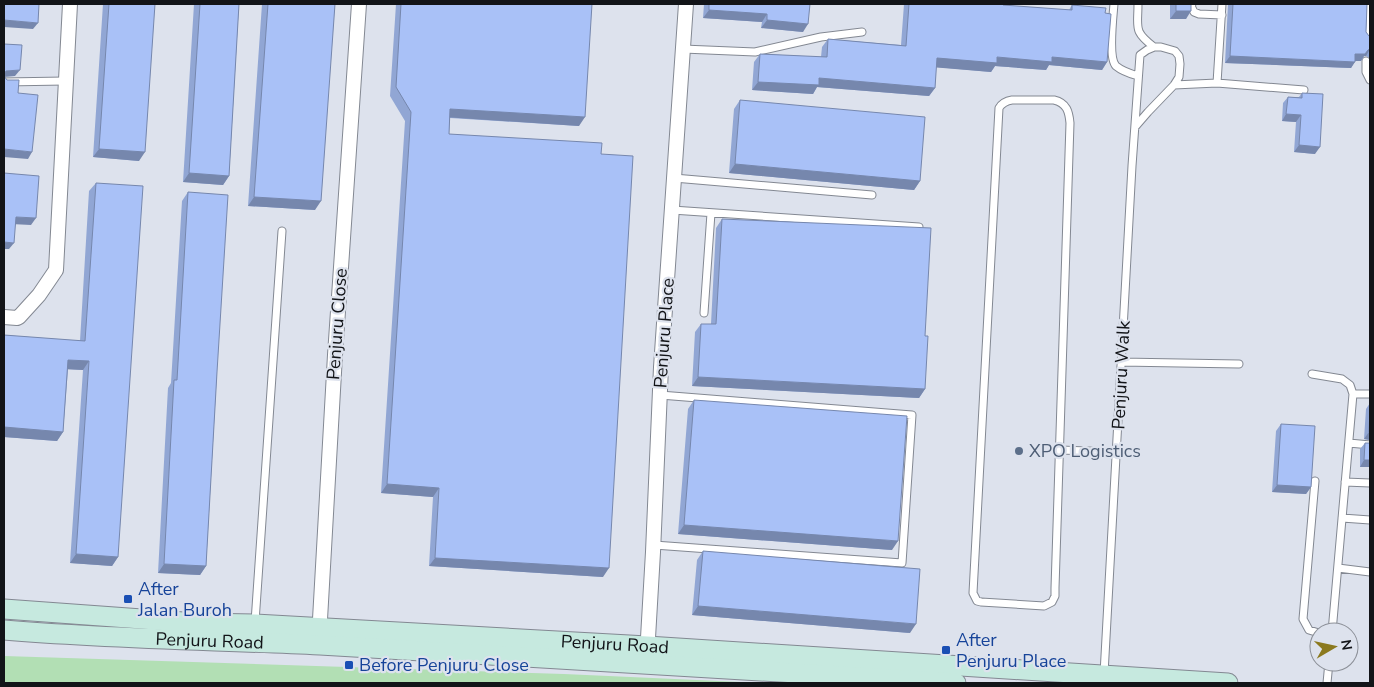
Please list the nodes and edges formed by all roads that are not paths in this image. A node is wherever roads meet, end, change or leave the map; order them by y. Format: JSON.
{"nodes":[{"id":1,"x":70,"y":4,"type":"edge"},
{"id":2,"x":359,"y":4,"type":"edge"},
{"id":3,"x":686,"y":4,"type":"edge"},
{"id":4,"x":1114,"y":4,"type":"edge"},
{"id":5,"x":1138,"y":4,"type":"edge"},
{"id":6,"x":1192,"y":4,"type":"edge"},
{"id":7,"x":1222,"y":4,"type":"edge"},
{"id":8,"x":1368,"y":4,"type":"edge"},
{"id":9,"x":1222,"y":15,"type":"junction"},
{"id":10,"x":862,"y":32,"type":"dead end"},
{"id":11,"x":1367,"y":38,"type":"edge"},
{"id":12,"x":1154,"y":47,"type":"junction"},
{"id":13,"x":683,"y":49,"type":"junction"},
{"id":14,"x":1366,"y":61,"type":"edge"},
{"id":15,"x":1138,"y":76,"type":"junction"},
{"id":16,"x":1370,"y":80,"type":"edge"},
{"id":17,"x":65,"y":81,"type":"junction"},
{"id":18,"x":4,"y":82,"type":"edge"},
{"id":19,"x":1217,"y":83,"type":"junction"},
{"id":20,"x":1174,"y":86,"type":"junction"},
{"id":21,"x":1304,"y":90,"type":"dead end"},
{"id":22,"x":1135,"y":128,"type":"junction"},
{"id":23,"x":674,"y":178,"type":"junction"},
{"id":24,"x":872,"y":195,"type":"dead end"},
{"id":25,"x":672,"y":210,"type":"junction"},
{"id":26,"x":711,"y":213,"type":"junction"},
{"id":27,"x":919,"y":226,"type":"edge"},
{"id":28,"x":282,"y":231,"type":"dead end"},
{"id":29,"x":704,"y":314,"type":"dead end"},
{"id":30,"x":4,"y":317,"type":"edge"},
{"id":31,"x":1121,"y":362,"type":"junction"},
{"id":32,"x":1239,"y":364,"type":"dead end"},
{"id":33,"x":1312,"y":374,"type":"dead end"},
{"id":34,"x":1353,"y":394,"type":"junction"},
{"id":35,"x":1370,"y":394,"type":"edge"},
{"id":36,"x":660,"y":395,"type":"junction"},
{"id":37,"x":1349,"y":443,"type":"junction"},
{"id":38,"x":1370,"y":445,"type":"edge"},
{"id":39,"x":1060,"y":450,"type":"junction"},
{"id":40,"x":1116,"y":452,"type":"junction"},
{"id":41,"x":1315,"y":481,"type":"dead end"},
{"id":42,"x":1345,"y":482,"type":"junction"},
{"id":43,"x":1370,"y":484,"type":"edge"},
{"id":44,"x":1342,"y":518,"type":"junction"},
{"id":45,"x":1370,"y":520,"type":"edge"},
{"id":46,"x":654,"y":545,"type":"junction"},
{"id":47,"x":1338,"y":568,"type":"junction"},
{"id":48,"x":1370,"y":572,"type":"edge"},
{"id":49,"x":4,"y":609,"type":"edge"},
{"id":50,"x":1333,"y":622,"type":"edge"},
{"id":51,"x":254,"y":624,"type":"junction"},
{"id":52,"x":4,"y":630,"type":"edge"},
{"id":53,"x":1309,"y":630,"type":"edge"},
{"id":54,"x":319,"y":636,"type":"junction"},
{"id":55,"x":253,"y":642,"type":"junction"},
{"id":56,"x":647,"y":655,"type":"junction"},
{"id":57,"x":1104,"y":680,"type":"edge"},
{"id":58,"x":956,"y":683,"type":"edge"},
{"id":59,"x":1228,"y":683,"type":"edge"}],
"edges":[{"from":1,"to":17,"type":"street"},
{"from":2,"to":54,"type":"street","name":"Penjuru Close"},
{"from":3,"to":13,"type":"street","name":"Penjuru Place"},
{"from":4,"to":15,"type":"lane"},
{"from":5,"to":12,"type":"lane"},
{"from":6,"to":9,"type":"lane"},
{"from":7,"to":9,"type":"lane"},
{"from":8,"to":11,"type":"lane"},
{"from":9,"to":19,"type":"lane"},
{"from":10,"to":13,"type":"lane"},
{"from":12,"to":15,"type":"lane","name":"Penjuru Walk"},
{"from":12,"to":20,"type":"lane"},
{"from":13,"to":23,"type":"street","name":"Penjuru Place"},
{"from":14,"to":16,"type":"lane"},
{"from":15,"to":22,"type":"lane","name":"Penjuru Walk"},
{"from":17,"to":18,"type":"lane"},
{"from":17,"to":30,"type":"street"},
{"from":19,"to":20,"type":"lane"},
{"from":19,"to":21,"type":"lane"},
{"from":20,"to":22,"type":"lane"},
{"from":22,"to":31,"type":"lane","name":"Penjuru Walk"},
{"from":23,"to":24,"type":"lane"},
{"from":23,"to":25,"type":"street","name":"Penjuru Place"},
{"from":25,"to":26,"type":"lane"},
{"from":25,"to":36,"type":"street","name":"Penjuru Place"},
{"from":26,"to":27,"type":"lane"},
{"from":26,"to":29,"type":"lane"},
{"from":28,"to":51,"type":"lane"},
{"from":31,"to":32,"type":"lane"},
{"from":31,"to":40,"type":"lane","name":"Penjuru Walk"},
{"from":33,"to":34,"type":"lane"},
{"from":34,"to":35,"type":"lane"},
{"from":34,"to":37,"type":"lane"},
{"from":36,"to":46,"type":"street","name":"Penjuru Place"},
{"from":36,"to":46,"type":"lane"},
{"from":37,"to":38,"type":"lane"},
{"from":37,"to":42,"type":"lane"},
{"from":39,"to":39,"type":"lane"},
{"from":39,"to":40,"type":"lane"},
{"from":40,"to":57,"type":"lane","name":"Penjuru Walk"},
{"from":41,"to":53,"type":"lane"},
{"from":42,"to":43,"type":"lane"},
{"from":42,"to":44,"type":"lane"},
{"from":44,"to":45,"type":"lane"},
{"from":44,"to":47,"type":"lane"},
{"from":46,"to":56,"type":"street","name":"Penjuru Place"},
{"from":47,"to":48,"type":"lane"},
{"from":47,"to":50,"type":"lane"},
{"from":49,"to":51,"type":"main road","name":"Penjuru Road"},
{"from":51,"to":54,"type":"main road","name":"Penjuru Road"},
{"from":51,"to":55,"type":"lane"},
{"from":52,"to":55,"type":"main road","name":"Penjuru Road"},
{"from":54,"to":55,"type":"main road","name":"Penjuru Road"},
{"from":54,"to":56,"type":"main road","name":"Penjuru Road"},
{"from":56,"to":57,"type":"main road","name":"Penjuru Road"},
{"from":56,"to":58,"type":"main road","name":"Penjuru Road"},
{"from":57,"to":59,"type":"main road","name":"Penjuru Road"}]}
